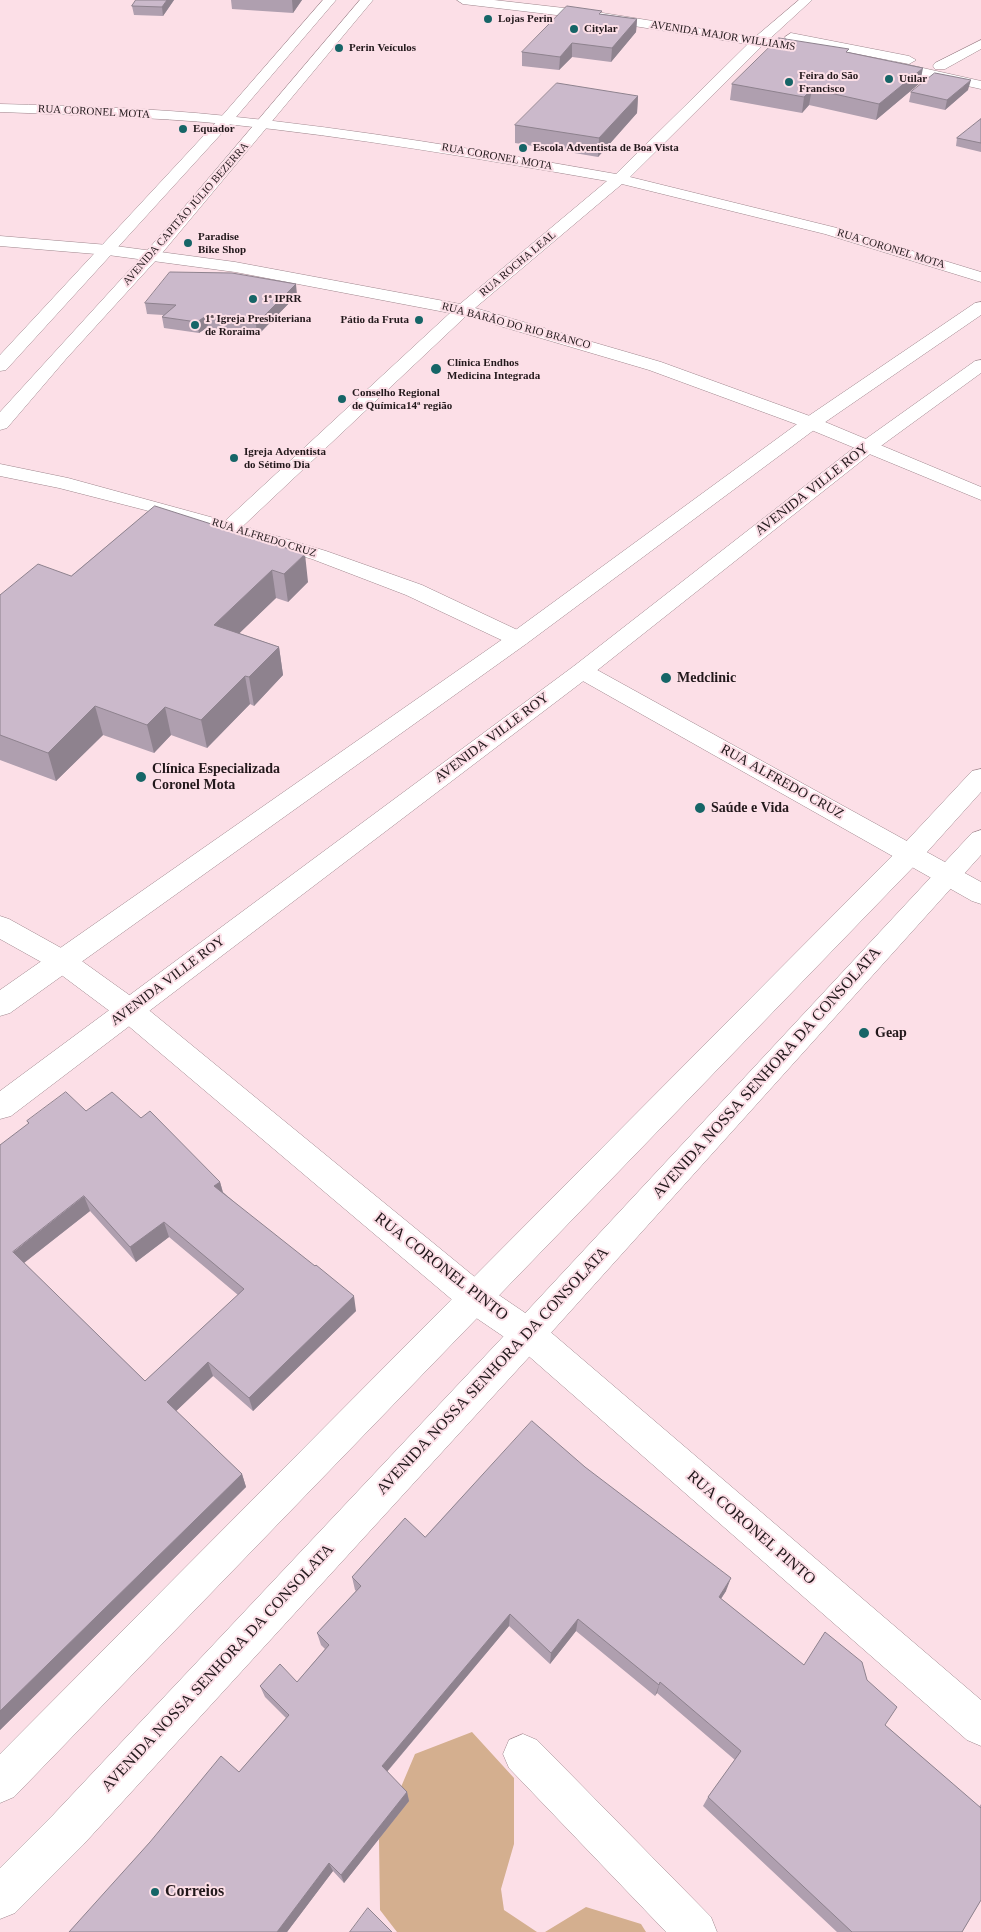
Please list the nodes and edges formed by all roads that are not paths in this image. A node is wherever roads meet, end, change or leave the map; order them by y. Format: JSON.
{"nodes":[{"id":1,"x":330,"y":0,"type":"edge"},
{"id":2,"x":367,"y":0,"type":"edge"},
{"id":3,"x":463,"y":0,"type":"edge"},
{"id":4,"x":543,"y":0,"type":"edge"},
{"id":5,"x":806,"y":0,"type":"edge"},
{"id":6,"x":764,"y":37,"type":"junction"},
{"id":7,"x":981,"y":44,"type":"edge"},
{"id":8,"x":940,"y":66,"type":"junction"},
{"id":9,"x":981,"y":75,"type":"edge"},
{"id":10,"x":981,"y":84,"type":"edge"},
{"id":11,"x":0,"y":108,"type":"edge"},
{"id":12,"x":226,"y":120,"type":"junction"},
{"id":13,"x":264,"y":124,"type":"junction"},
{"id":14,"x":619,"y":179,"type":"junction"},
{"id":15,"x":0,"y":241,"type":"edge"},
{"id":16,"x":108,"y":250,"type":"junction"},
{"id":17,"x":152,"y":255,"type":"junction"},
{"id":18,"x":981,"y":278,"type":"edge"},
{"id":19,"x":981,"y":307,"type":"edge"},
{"id":20,"x":464,"y":310,"type":"junction"},
{"id":21,"x":981,"y":365,"type":"edge"},
{"id":22,"x":0,"y":366,"type":"edge"},
{"id":23,"x":811,"y":423,"type":"junction"},
{"id":24,"x":0,"y":424,"type":"edge"},
{"id":25,"x":867,"y":447,"type":"junction"},
{"id":26,"x":0,"y":470,"type":"edge"},
{"id":27,"x":981,"y":494,"type":"edge"},
{"id":28,"x":230,"y":527,"type":"junction"},
{"id":29,"x":518,"y":639,"type":"junction"},
{"id":30,"x":582,"y":671,"type":"junction"},
{"id":31,"x":981,"y":777,"type":"edge"},
{"id":32,"x":981,"y":839,"type":"edge"},
{"id":33,"x":910,"y":854,"type":"junction"},
{"id":34,"x":948,"y":876,"type":"junction"},
{"id":35,"x":981,"y":894,"type":"edge"},
{"id":36,"x":0,"y":926,"type":"edge"},
{"id":37,"x":62,"y":961,"type":"junction"},
{"id":38,"x":0,"y":1005,"type":"edge"},
{"id":39,"x":129,"y":1010,"type":"junction"},
{"id":40,"x":0,"y":1107,"type":"edge"},
{"id":41,"x":475,"y":1298,"type":"junction"},
{"id":42,"x":528,"y":1334,"type":"junction"},
{"id":43,"x":981,"y":1726,"type":"edge"},
{"id":44,"x":523,"y":1754,"type":"dead end"},
{"id":45,"x":0,"y":1783,"type":"edge"},
{"id":46,"x":0,"y":1898,"type":"edge"},
{"id":47,"x":696,"y":1932,"type":"edge"}],
"edges":[{"from":1,"to":12,"type":"main road"},
{"from":2,"to":13,"type":"main road","name":"AVENIDA CAPITÃO JÚLIO BEZERRA"},
{"from":3,"to":6,"type":"main road","name":"AVENIDA MAJOR WILLIAMS"},
{"from":4,"to":6,"type":"main road","name":"AVENIDA MAJOR WILLIAMS"},
{"from":5,"to":6,"type":"main road","name":"RUA ROCHA LEAL"},
{"from":6,"to":8,"type":"main road","name":"AVENIDA MAJOR WILLIAMS"},
{"from":6,"to":10,"type":"main road","name":"AVENIDA MAJOR WILLIAMS"},
{"from":6,"to":14,"type":"main road","name":"RUA ROCHA LEAL"},
{"from":7,"to":8,"type":"main road"},
{"from":8,"to":9,"type":"main road","name":"AVENIDA MAJOR WILLIAMS"},
{"from":11,"to":12,"type":"main road","name":"RUA CORONEL MOTA"},
{"from":12,"to":13,"type":"main road","name":"RUA CORONEL MOTA"},
{"from":12,"to":16,"type":"main road"},
{"from":13,"to":14,"type":"main road","name":"RUA CORONEL MOTA"},
{"from":13,"to":17,"type":"main road","name":"AVENIDA CAPITÃO JÚLIO BEZERRA"},
{"from":14,"to":18,"type":"main road","name":"RUA CORONEL MOTA"},
{"from":14,"to":20,"type":"main road","name":"RUA ROCHA LEAL"},
{"from":15,"to":16,"type":"main road","name":"RUA BARÃO DO RIO BRANCO"},
{"from":16,"to":17,"type":"main road","name":"RUA BARÃO DO RIO BRANCO"},
{"from":16,"to":22,"type":"main road"},
{"from":17,"to":20,"type":"main road","name":"RUA BARÃO DO RIO BRANCO"},
{"from":17,"to":24,"type":"main road","name":"AVENIDA CAPITÃO JÚLIO BEZERRA"},
{"from":19,"to":23,"type":"main road"},
{"from":20,"to":23,"type":"main road","name":"RUA BARÃO DO RIO BRANCO"},
{"from":20,"to":28,"type":"main road","name":"RUA ROCHA LEAL"},
{"from":21,"to":25,"type":"main road","name":"AVENIDA VILLE ROY"},
{"from":23,"to":25,"type":"main road","name":"RUA BARÃO DO RIO BRANCO"},
{"from":23,"to":29,"type":"main road"},
{"from":25,"to":27,"type":"main road","name":"RUA BARÃO DO RIO BRANCO"},
{"from":25,"to":30,"type":"main road","name":"AVENIDA VILLE ROY"},
{"from":26,"to":28,"type":"main road","name":"RUA ALFREDO CRUZ"},
{"from":28,"to":29,"type":"main road","name":"RUA ALFREDO CRUZ"},
{"from":29,"to":37,"type":"main road"},
{"from":30,"to":33,"type":"main road","name":"RUA ALFREDO CRUZ"},
{"from":30,"to":39,"type":"main road","name":"AVENIDA VILLE ROY"},
{"from":31,"to":33,"type":"main road"},
{"from":32,"to":34,"type":"main road","name":"AVENIDA NOSSA SENHORA DA CONSOLATA"},
{"from":33,"to":34,"type":"main road","name":"RUA ALFREDO CRUZ"},
{"from":33,"to":41,"type":"main road"},
{"from":34,"to":35,"type":"main road","name":"RUA ALFREDO CRUZ"},
{"from":34,"to":42,"type":"main road","name":"AVENIDA NOSSA SENHORA DA CONSOLATA"},
{"from":36,"to":37,"type":"main road","name":"RUA CORONEL PINTO"},
{"from":37,"to":38,"type":"main road"},
{"from":37,"to":39,"type":"main road","name":"RUA CORONEL PINTO"},
{"from":39,"to":40,"type":"main road","name":"AVENIDA VILLE ROY"},
{"from":39,"to":41,"type":"main road","name":"RUA CORONEL PINTO"},
{"from":41,"to":42,"type":"main road","name":"RUA CORONEL PINTO"},
{"from":41,"to":45,"type":"main road"},
{"from":42,"to":43,"type":"main road","name":"RUA CORONEL PINTO"},
{"from":42,"to":46,"type":"main road","name":"AVENIDA NOSSA SENHORA DA CONSOLATA"},
{"from":44,"to":47,"type":"main road"}]}
